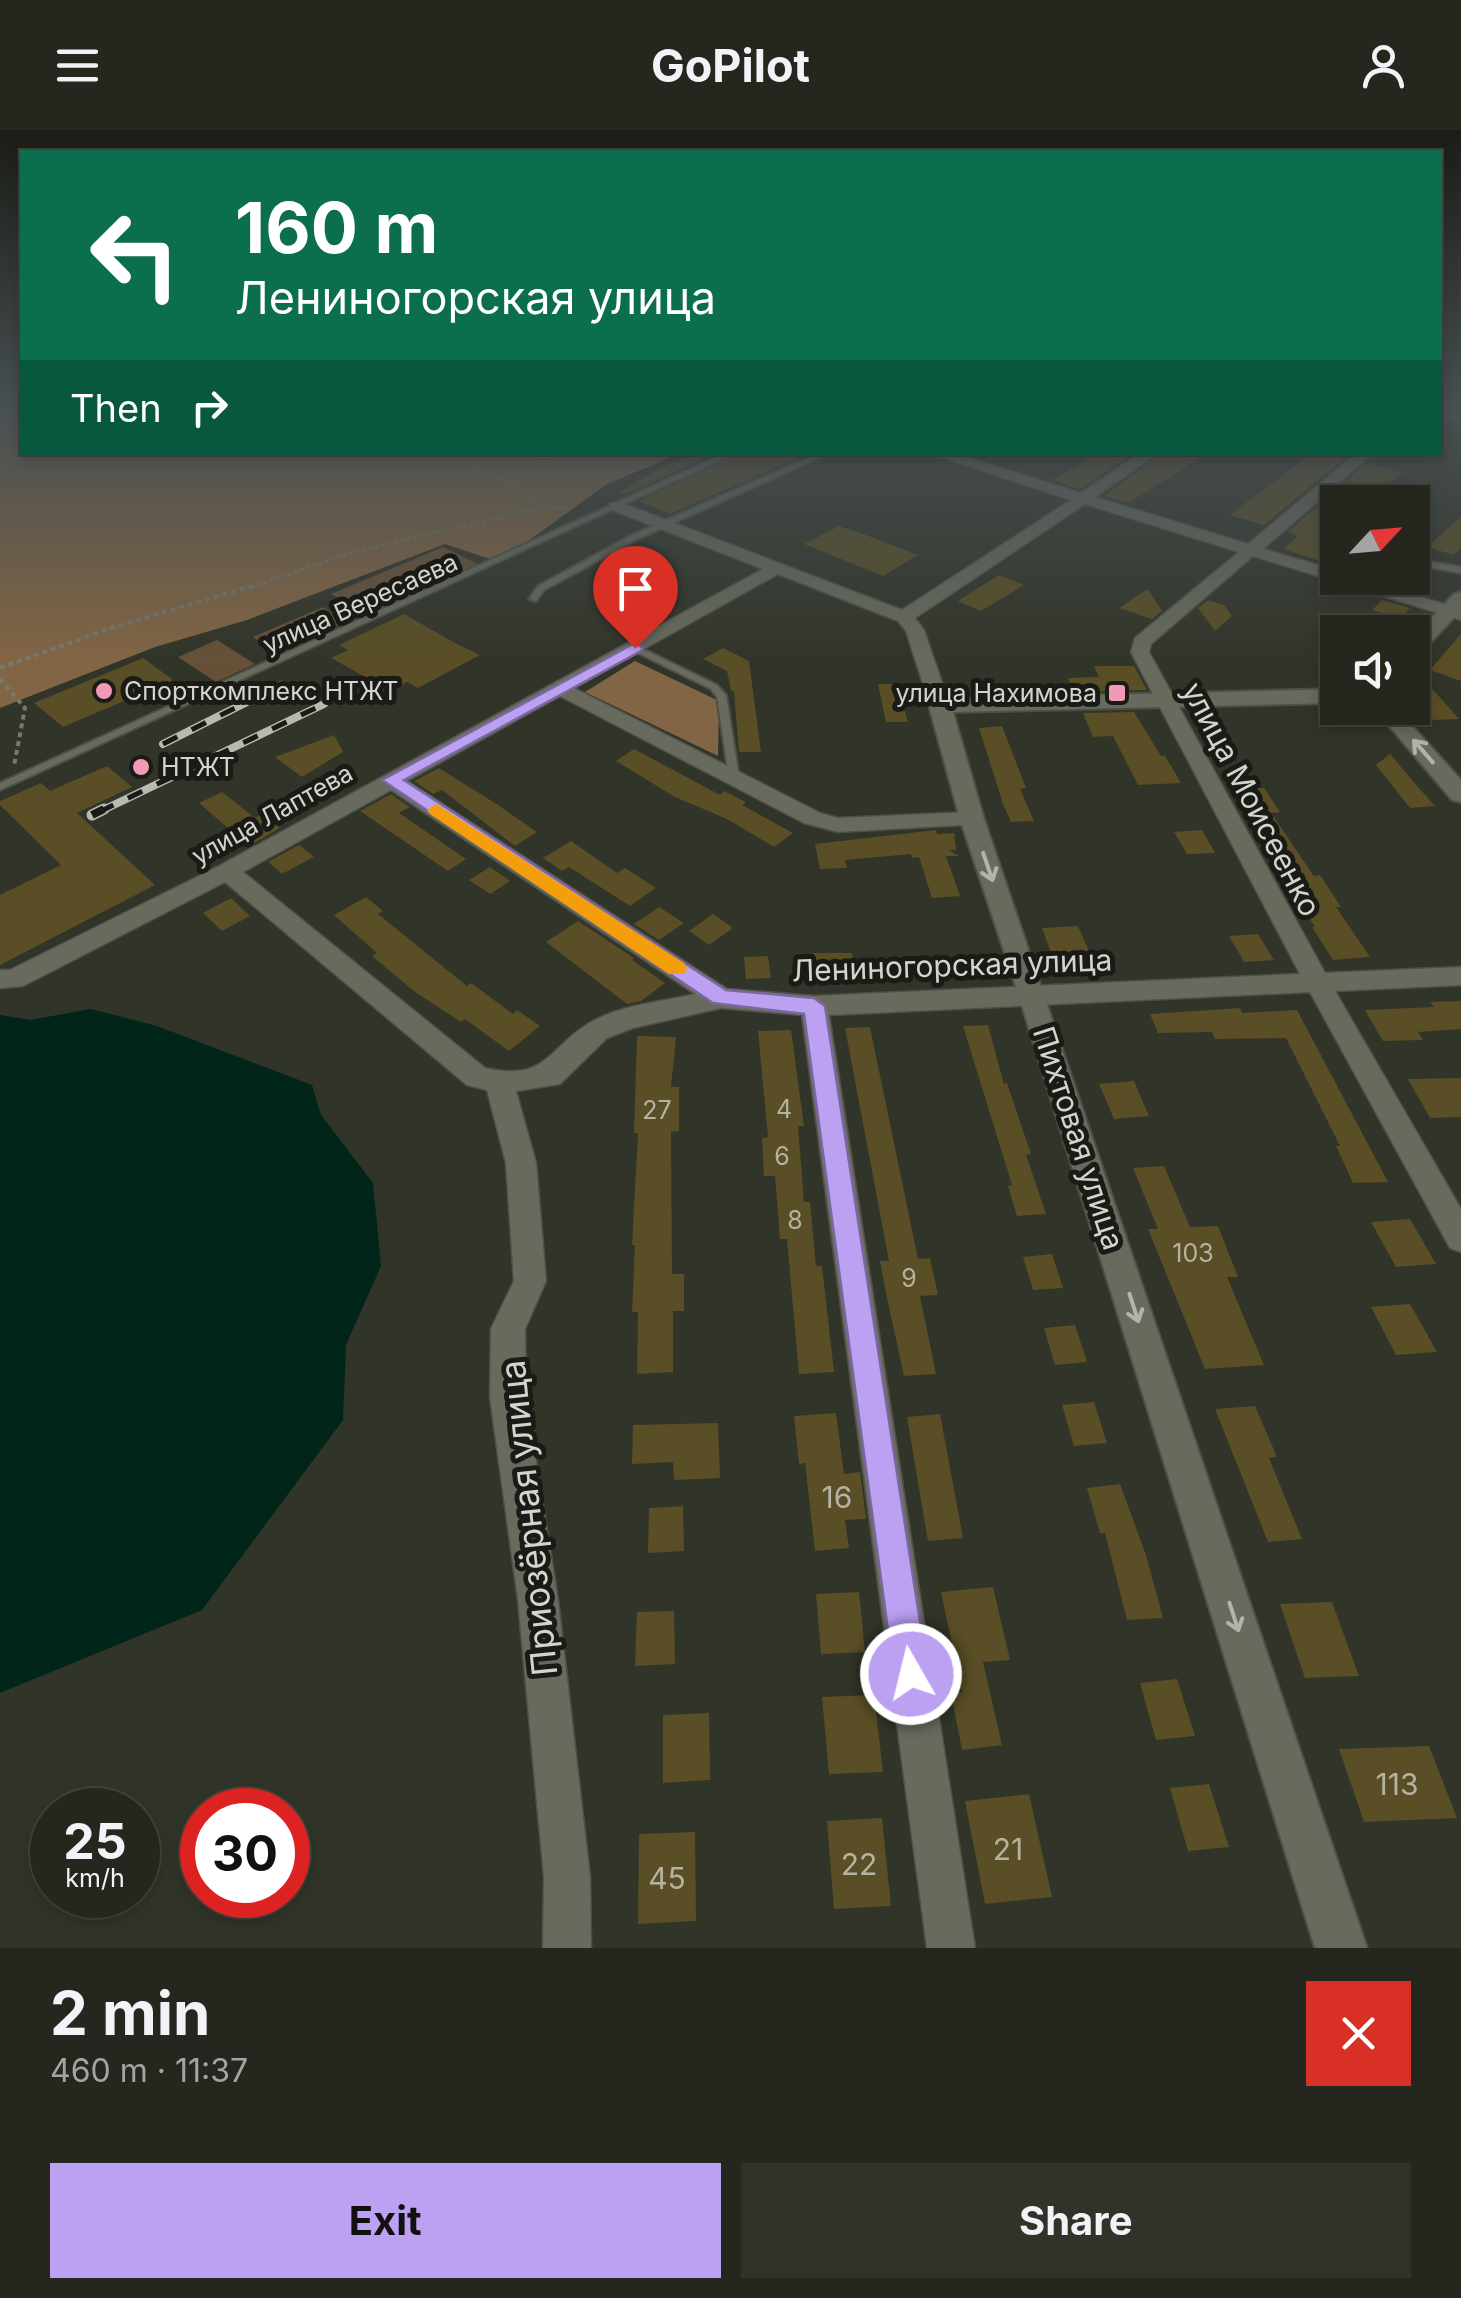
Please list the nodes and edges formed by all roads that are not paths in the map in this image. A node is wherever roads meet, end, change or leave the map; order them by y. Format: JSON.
{"nodes":[{"id":1,"x":641,"y":495,"type":"edge"},
{"id":2,"x":735,"y":495,"type":"edge"},
{"id":3,"x":1065,"y":495,"type":"edge"},
{"id":4,"x":1089,"y":495,"type":"edge"},
{"id":5,"x":1315,"y":495,"type":"edge"},
{"id":6,"x":1081,"y":500,"type":"junction"},
{"id":7,"x":616,"y":506,"type":"junction"},
{"id":8,"x":666,"y":526,"type":"junction"},
{"id":9,"x":1249,"y":550,"type":"junction"},
{"id":10,"x":1430,"y":565,"type":"dead end"},
{"id":11,"x":775,"y":569,"type":"junction"},
{"id":12,"x":1461,"y":570,"type":"edge"},
{"id":13,"x":532,"y":599,"type":"dead end"},
{"id":14,"x":1456,"y":608,"type":"edge"},
{"id":15,"x":904,"y":616,"type":"junction"},
{"id":16,"x":1430,"y":633,"type":"edge"},
{"id":17,"x":635,"y":648,"type":"junction"},
{"id":18,"x":558,"y":687,"type":"junction"},
{"id":19,"x":1320,"y":697,"type":"edge"},
{"id":20,"x":1164,"y":702,"type":"junction"},
{"id":21,"x":940,"y":706,"type":"junction"},
{"id":22,"x":1400,"y":725,"type":"edge"},
{"id":23,"x":0,"y":773,"type":"edge"},
{"id":24,"x":734,"y":777,"type":"junction"},
{"id":25,"x":391,"y":780,"type":"junction"},
{"id":26,"x":6,"y":785,"type":"edge"},
{"id":27,"x":1461,"y":795,"type":"edge"},
{"id":28,"x":972,"y":820,"type":"junction"},
{"id":29,"x":227,"y":871,"type":"junction"},
{"id":30,"x":1461,"y":976,"type":"edge"},
{"id":31,"x":0,"y":979,"type":"edge"},
{"id":32,"x":1317,"y":982,"type":"junction"},
{"id":33,"x":1033,"y":996,"type":"junction"},
{"id":34,"x":721,"y":998,"type":"junction"},
{"id":35,"x":814,"y":1006,"type":"junction"},
{"id":36,"x":500,"y":1082,"type":"junction"},
{"id":37,"x":1461,"y":1238,"type":"edge"},
{"id":38,"x":567,"y":1948,"type":"edge"},
{"id":39,"x":950,"y":1948,"type":"edge"},
{"id":40,"x":1341,"y":1948,"type":"edge"}],
"edges":[{"from":1,"to":7,"type":"lane","name":"улица Вересаева"},
{"from":2,"to":8,"type":"lane"},
{"from":3,"to":6,"type":"street"},
{"from":4,"to":6,"type":"street"},
{"from":5,"to":9,"type":"street","name":"улица Моисеенко"},
{"from":6,"to":9,"type":"street"},
{"from":6,"to":15,"type":"street"},
{"from":7,"to":8,"type":"street"},
{"from":7,"to":26,"type":"lane","name":"улица Вересаева"},
{"from":8,"to":11,"type":"street"},
{"from":8,"to":13,"type":"lane"},
{"from":9,"to":14,"type":"street"},
{"from":9,"to":20,"type":"street","name":"улица Моисеенко"},
{"from":10,"to":12,"type":"lane"},
{"from":11,"to":15,"type":"street"},
{"from":11,"to":17,"type":"street","name":"улица Лаптева"},
{"from":14,"to":16,"type":"street"},
{"from":15,"to":21,"type":"street","name":"Пихтовая улица"},
{"from":17,"to":18,"type":"street","name":"улица Лаптева"},
{"from":17,"to":24,"type":"lane"},
{"from":18,"to":24,"type":"street"},
{"from":18,"to":25,"type":"street","name":"улица Лаптева"},
{"from":19,"to":20,"type":"street"},
{"from":20,"to":21,"type":"street"},
{"from":20,"to":32,"type":"street","name":"улица Моисеенко"},
{"from":21,"to":28,"type":"street","name":"Пихтовая улица"},
{"from":27,"to":22,"type":"street","one_way":true},
{"from":23,"to":26,"type":"lane"},
{"from":24,"to":28,"type":"street"},
{"from":25,"to":29,"type":"street","name":"улица Лаптева"},
{"from":25,"to":34,"type":"street","name":"Лениногорская улица"},
{"from":28,"to":33,"type":"street","name":"Пихтовая улица","one_way":true},
{"from":29,"to":31,"type":"street","name":"улица Лаптева"},
{"from":29,"to":36,"type":"street"},
{"from":30,"to":32,"type":"street","name":"Лениногорская улица"},
{"from":32,"to":33,"type":"street","name":"Лениногорская улица"},
{"from":32,"to":37,"type":"street","name":"улица Моисеенко"},
{"from":33,"to":35,"type":"street","name":"Лениногорская улица"},
{"from":33,"to":40,"type":"street","name":"Пихтовая улица","one_way":true},
{"from":34,"to":35,"type":"street","name":"Лениногорская улица"},
{"from":34,"to":36,"type":"street"},
{"from":35,"to":39,"type":"street"},
{"from":36,"to":38,"type":"street","name":"Приозёрная улица"}]}
